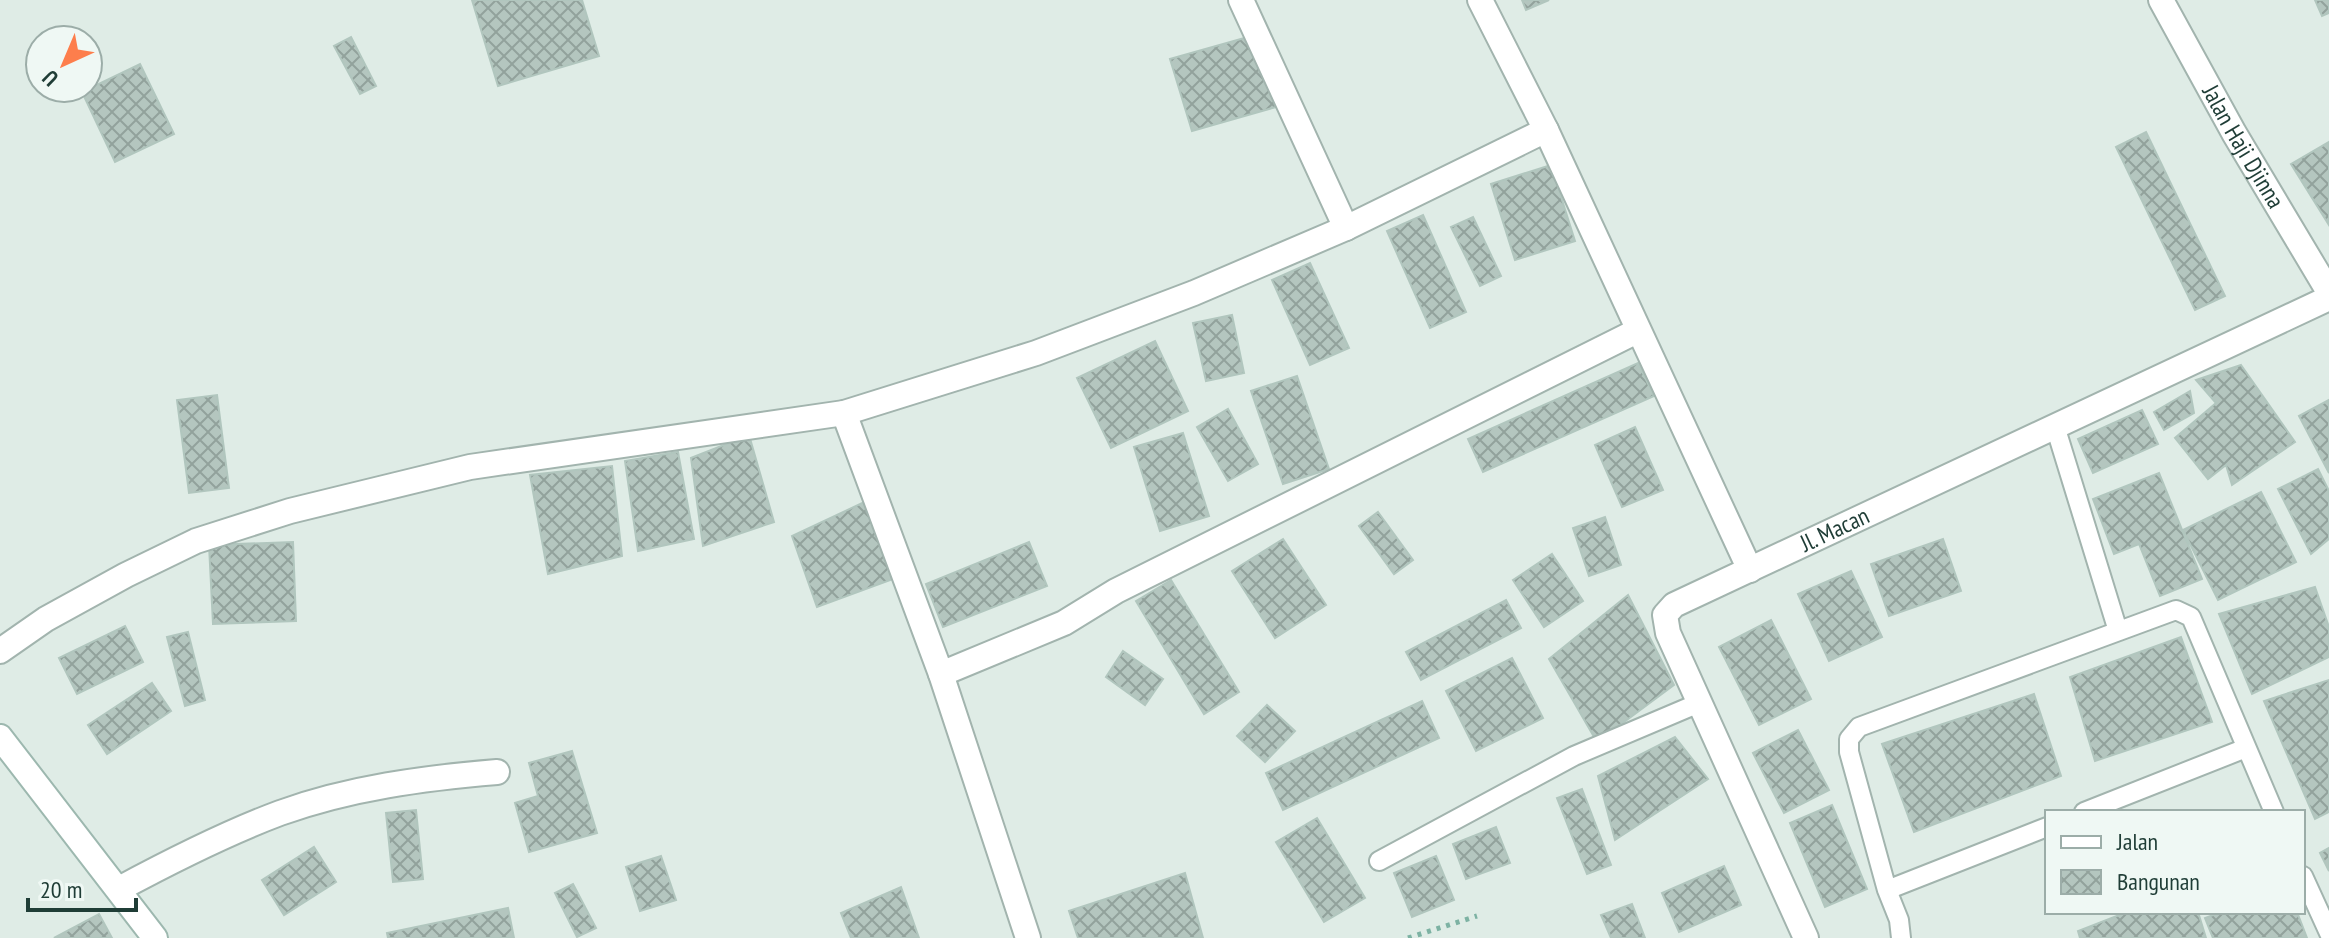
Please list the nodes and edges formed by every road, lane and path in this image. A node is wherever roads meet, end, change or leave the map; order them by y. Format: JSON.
{"nodes":[{"id":1,"x":1241,"y":0,"type":"edge"},
{"id":2,"x":1480,"y":0,"type":"edge"},
{"id":3,"x":2161,"y":0,"type":"edge"},
{"id":4,"x":1546,"y":130,"type":"junction"},
{"id":5,"x":1346,"y":228,"type":"junction"},
{"id":6,"x":2329,"y":292,"type":"edge"},
{"id":7,"x":2329,"y":298,"type":"edge"},
{"id":8,"x":1637,"y":331,"type":"junction"},
{"id":9,"x":844,"y":413,"type":"junction"},
{"id":10,"x":2055,"y":426,"type":"junction"},
{"id":11,"x":1750,"y":570,"type":"junction"},
{"id":12,"x":2118,"y":631,"type":"junction"},
{"id":13,"x":0,"y":651,"type":"edge"},
{"id":14,"x":941,"y":674,"type":"junction"},
{"id":15,"x":1699,"y":703,"type":"junction"},
{"id":16,"x":0,"y":737,"type":"edge"},
{"id":17,"x":2246,"y":748,"type":"junction"},
{"id":18,"x":497,"y":772,"type":"dead end"},
{"id":19,"x":2089,"y":810,"type":"edge"},
{"id":20,"x":2273,"y":810,"type":"edge"},
{"id":21,"x":2045,"y":828,"type":"edge"},
{"id":22,"x":1379,"y":861,"type":"dead end"},
{"id":23,"x":2305,"y":880,"type":"edge"},
{"id":24,"x":119,"y":889,"type":"junction"},
{"id":25,"x":1887,"y":890,"type":"junction"},
{"id":26,"x":1477,"y":916,"type":"dead end"},
{"id":27,"x":2329,"y":933,"type":"edge"},
{"id":28,"x":155,"y":938,"type":"edge"},
{"id":29,"x":1028,"y":938,"type":"edge"},
{"id":30,"x":1408,"y":938,"type":"edge"},
{"id":31,"x":1806,"y":938,"type":"edge"},
{"id":32,"x":1901,"y":938,"type":"edge"}],
"edges":[{"from":1,"to":5,"type":"street"},
{"from":2,"to":4,"type":"street"},
{"from":3,"to":6,"type":"street","name":"Jalan Haji Djinna"},
{"from":4,"to":5,"type":"street"},
{"from":4,"to":8,"type":"street"},
{"from":5,"to":9,"type":"street"},
{"from":7,"to":10,"type":"street","name":"Jl. Macan"},
{"from":8,"to":11,"type":"street"},
{"from":8,"to":14,"type":"street"},
{"from":9,"to":13,"type":"street"},
{"from":9,"to":14,"type":"street"},
{"from":10,"to":11,"type":"street","name":"Jl. Macan"},
{"from":10,"to":12,"type":"lane"},
{"from":11,"to":15,"type":"street","name":"Jl. Macan"},
{"from":12,"to":17,"type":"lane"},
{"from":12,"to":25,"type":"lane"},
{"from":14,"to":29,"type":"street"},
{"from":15,"to":22,"type":"lane"},
{"from":15,"to":31,"type":"street","name":"Jl. Macan"},
{"from":16,"to":24,"type":"street"},
{"from":17,"to":19,"type":"lane"},
{"from":17,"to":20,"type":"lane"},
{"from":18,"to":24,"type":"street"},
{"from":21,"to":25,"type":"lane"},
{"from":23,"to":27,"type":"lane"},
{"from":24,"to":28,"type":"street"},
{"from":25,"to":32,"type":"lane"},
{"from":26,"to":30,"type":"path"}]}
